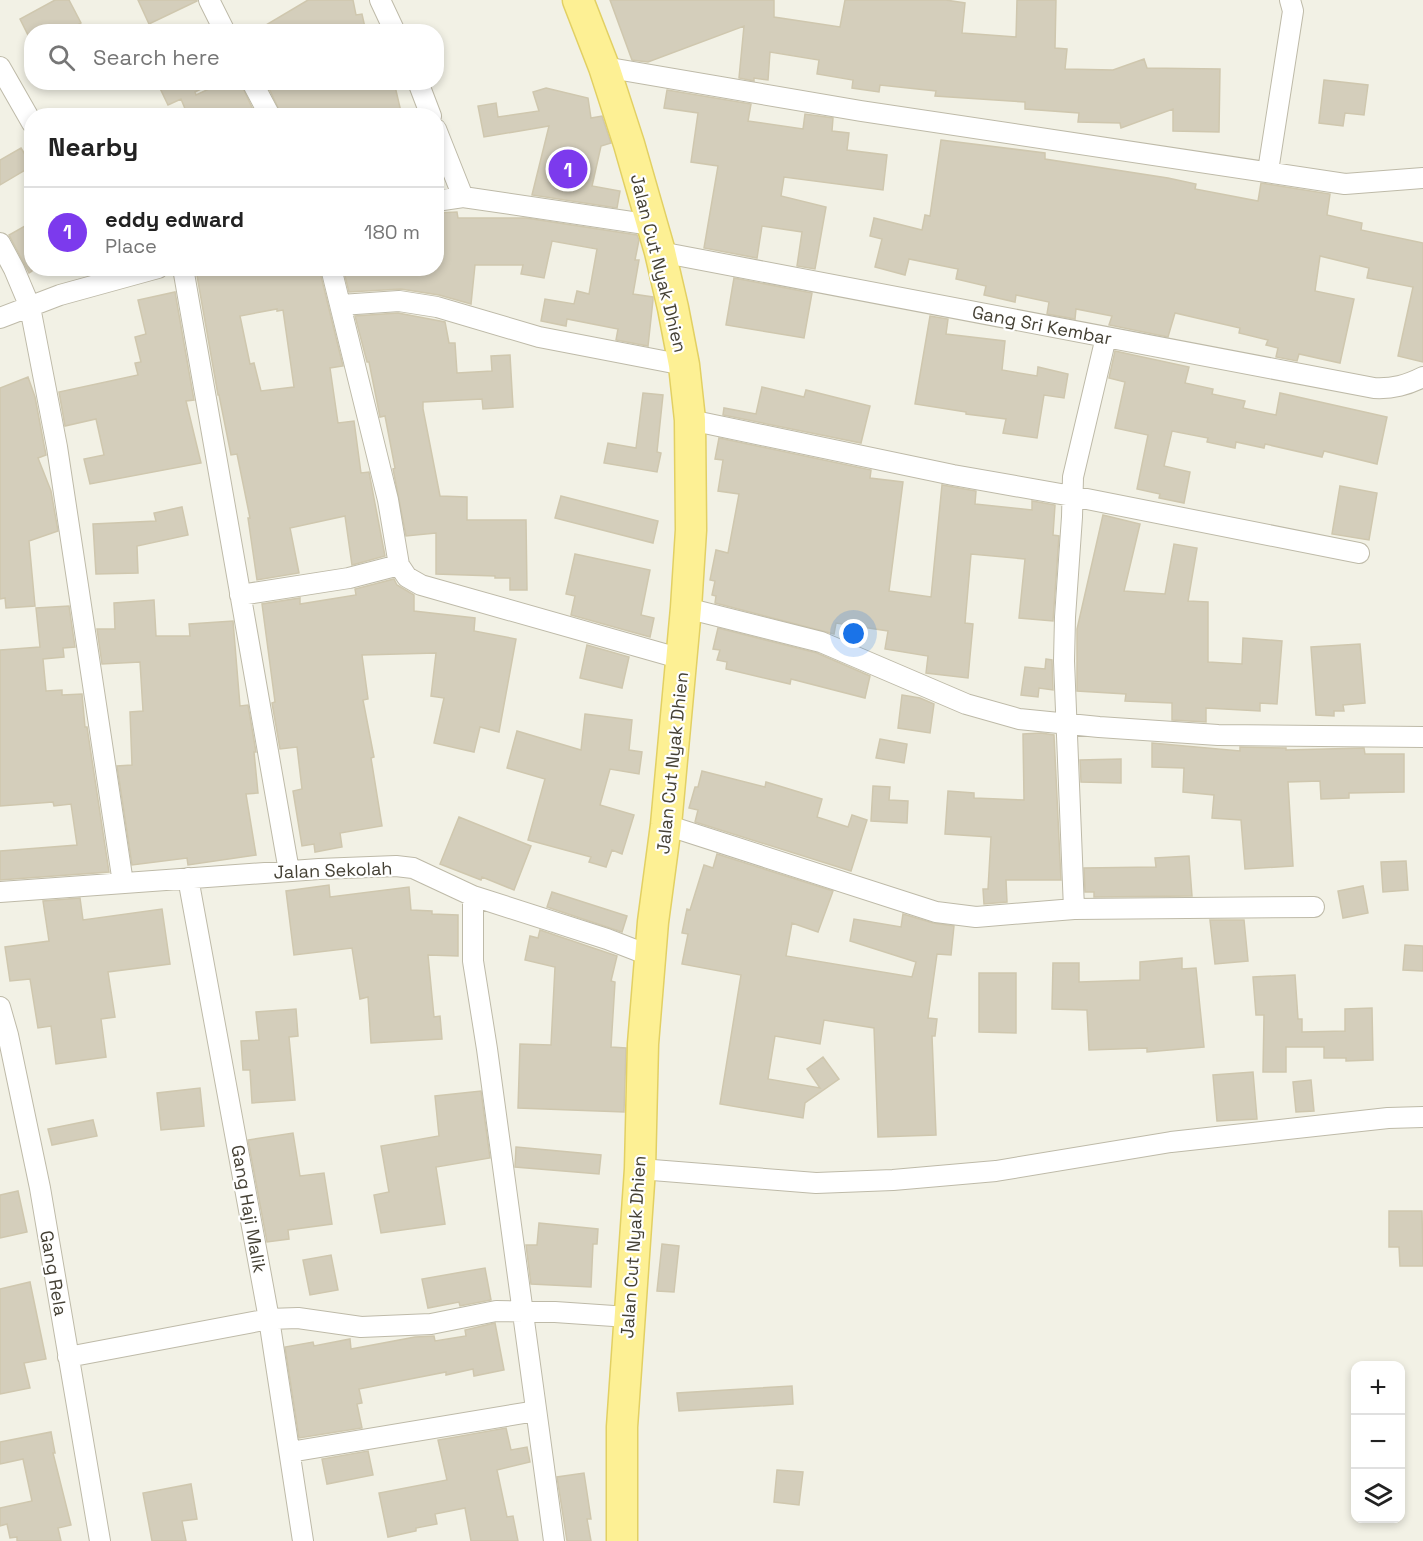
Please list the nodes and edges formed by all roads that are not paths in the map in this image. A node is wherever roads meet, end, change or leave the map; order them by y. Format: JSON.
{"nodes":[{"id":1,"x":209,"y":0,"type":"edge"},
{"id":2,"x":380,"y":0,"type":"edge"},
{"id":3,"x":578,"y":0,"type":"edge"},
{"id":4,"x":1290,"y":0,"type":"edge"},
{"id":5,"x":221,"y":24,"type":"edge"},
{"id":6,"x":391,"y":24,"type":"edge"},
{"id":7,"x":0,"y":67,"type":"edge"},
{"id":8,"x":604,"y":67,"type":"junction"},
{"id":9,"x":256,"y":90,"type":"edge"},
{"id":10,"x":421,"y":90,"type":"edge"},
{"id":11,"x":266,"y":108,"type":"edge"},
{"id":12,"x":428,"y":108,"type":"edge"},
{"id":13,"x":24,"y":109,"type":"edge"},
{"id":14,"x":444,"y":149,"type":"edge"},
{"id":15,"x":1268,"y":171,"type":"junction"},
{"id":16,"x":1423,"y":178,"type":"edge"},
{"id":17,"x":463,"y":197,"type":"junction"},
{"id":18,"x":444,"y":200,"type":"edge"},
{"id":19,"x":656,"y":238,"type":"junction"},
{"id":20,"x":0,"y":243,"type":"edge"},
{"id":21,"x":108,"y":276,"type":"edge"},
{"id":22,"x":184,"y":276,"type":"edge"},
{"id":23,"x":333,"y":276,"type":"edge"},
{"id":24,"x":341,"y":305,"type":"junction"},
{"id":25,"x":30,"y":307,"type":"junction"},
{"id":26,"x":0,"y":318,"type":"edge"},
{"id":27,"x":1106,"y":337,"type":"junction"},
{"id":28,"x":684,"y":365,"type":"junction"},
{"id":29,"x":1423,"y":377,"type":"edge"},
{"id":30,"x":690,"y":420,"type":"junction"},
{"id":31,"x":1072,"y":496,"type":"junction"},
{"id":32,"x":1359,"y":553,"type":"dead end"},
{"id":33,"x":399,"y":565,"type":"junction"},
{"id":34,"x":240,"y":595,"type":"junction"},
{"id":35,"x":686,"y":608,"type":"junction"},
{"id":36,"x":682,"y":659,"type":"junction"},
{"id":37,"x":1067,"y":724,"type":"junction"},
{"id":38,"x":1423,"y":737,"type":"edge"},
{"id":39,"x":666,"y":825,"type":"junction"},
{"id":40,"x":289,"y":871,"type":"junction"},
{"id":41,"x":188,"y":878,"type":"junction"},
{"id":42,"x":123,"y":883,"type":"junction"},
{"id":43,"x":0,"y":892,"type":"edge"},
{"id":44,"x":473,"y":896,"type":"junction"},
{"id":45,"x":1314,"y":907,"type":"dead end"},
{"id":46,"x":1074,"y":909,"type":"junction"},
{"id":47,"x":651,"y":956,"type":"junction"},
{"id":48,"x":0,"y":1007,"type":"edge"},
{"id":49,"x":8,"y":1077,"type":"edge"},
{"id":50,"x":1423,"y":1117,"type":"edge"},
{"id":51,"x":640,"y":1169,"type":"junction"},
{"id":52,"x":522,"y":1310,"type":"junction"},
{"id":53,"x":628,"y":1317,"type":"junction"},
{"id":54,"x":269,"y":1319,"type":"junction"},
{"id":55,"x":68,"y":1357,"type":"junction"},
{"id":56,"x":536,"y":1411,"type":"junction"},
{"id":57,"x":290,"y":1452,"type":"junction"},
{"id":58,"x":100,"y":1541,"type":"edge"},
{"id":59,"x":303,"y":1541,"type":"edge"},
{"id":60,"x":554,"y":1541,"type":"edge"},
{"id":61,"x":622,"y":1541,"type":"edge"}],
"edges":[{"from":1,"to":5,"type":"street"},
{"from":2,"to":6,"type":"street"},
{"from":3,"to":8,"type":"main road","name":"Jalan Cut Nyak Dhien"},
{"from":4,"to":15,"type":"street"},
{"from":7,"to":13,"type":"street"},
{"from":8,"to":15,"type":"street"},
{"from":8,"to":19,"type":"main road","name":"Jalan Cut Nyak Dhien"},
{"from":9,"to":11,"type":"street"},
{"from":10,"to":12,"type":"street"},
{"from":14,"to":17,"type":"street"},
{"from":15,"to":16,"type":"street"},
{"from":17,"to":18,"type":"street","name":"Gang Sri Kembar"},
{"from":17,"to":19,"type":"street","name":"Gang Sri Kembar"},
{"from":19,"to":27,"type":"street","name":"Gang Sri Kembar"},
{"from":19,"to":28,"type":"main road","name":"Jalan Cut Nyak Dhien"},
{"from":20,"to":25,"type":"street"},
{"from":21,"to":25,"type":"street"},
{"from":22,"to":34,"type":"street"},
{"from":23,"to":24,"type":"street"},
{"from":24,"to":28,"type":"street"},
{"from":24,"to":33,"type":"street"},
{"from":25,"to":26,"type":"street"},
{"from":25,"to":42,"type":"street"},
{"from":27,"to":29,"type":"street","name":"Gang Sri Kembar"},
{"from":27,"to":31,"type":"street"},
{"from":28,"to":30,"type":"main road","name":"Jalan Cut Nyak Dhien"},
{"from":30,"to":31,"type":"street"},
{"from":30,"to":35,"type":"main road","name":"Jalan Cut Nyak Dhien"},
{"from":31,"to":32,"type":"street"},
{"from":31,"to":37,"type":"street"},
{"from":33,"to":34,"type":"street"},
{"from":33,"to":36,"type":"street"},
{"from":34,"to":40,"type":"street"},
{"from":35,"to":36,"type":"main road","name":"Jalan Cut Nyak Dhien"},
{"from":35,"to":37,"type":"street"},
{"from":36,"to":39,"type":"main road","name":"Jalan Cut Nyak Dhien"},
{"from":37,"to":38,"type":"street"},
{"from":37,"to":46,"type":"street"},
{"from":39,"to":46,"type":"street"},
{"from":39,"to":47,"type":"main road","name":"Jalan Cut Nyak Dhien"},
{"from":40,"to":41,"type":"street","name":"Jalan Sekolah"},
{"from":40,"to":44,"type":"street","name":"Jalan Sekolah"},
{"from":41,"to":42,"type":"street","name":"Jalan Sekolah"},
{"from":41,"to":54,"type":"street","name":"Gang Haji Malik"},
{"from":42,"to":43,"type":"street","name":"Jalan Sekolah"},
{"from":44,"to":47,"type":"street","name":"Jalan Sekolah"},
{"from":44,"to":52,"type":"street"},
{"from":45,"to":46,"type":"street"},
{"from":47,"to":51,"type":"main road","name":"Jalan Cut Nyak Dhien"},
{"from":48,"to":49,"type":"street","name":"Gang Rela"},
{"from":49,"to":55,"type":"street","name":"Gang Rela"},
{"from":50,"to":51,"type":"street"},
{"from":51,"to":53,"type":"main road","name":"Jalan Cut Nyak Dhien"},
{"from":52,"to":53,"type":"street"},
{"from":52,"to":54,"type":"street"},
{"from":52,"to":56,"type":"street"},
{"from":53,"to":61,"type":"main road","name":"Jalan Cut Nyak Dhien"},
{"from":54,"to":55,"type":"street"},
{"from":54,"to":57,"type":"street","name":"Gang Haji Malik"},
{"from":55,"to":58,"type":"street","name":"Gang Rela"},
{"from":56,"to":57,"type":"street"},
{"from":56,"to":60,"type":"street"},
{"from":57,"to":59,"type":"street","name":"Gang Haji Malik"}]}
